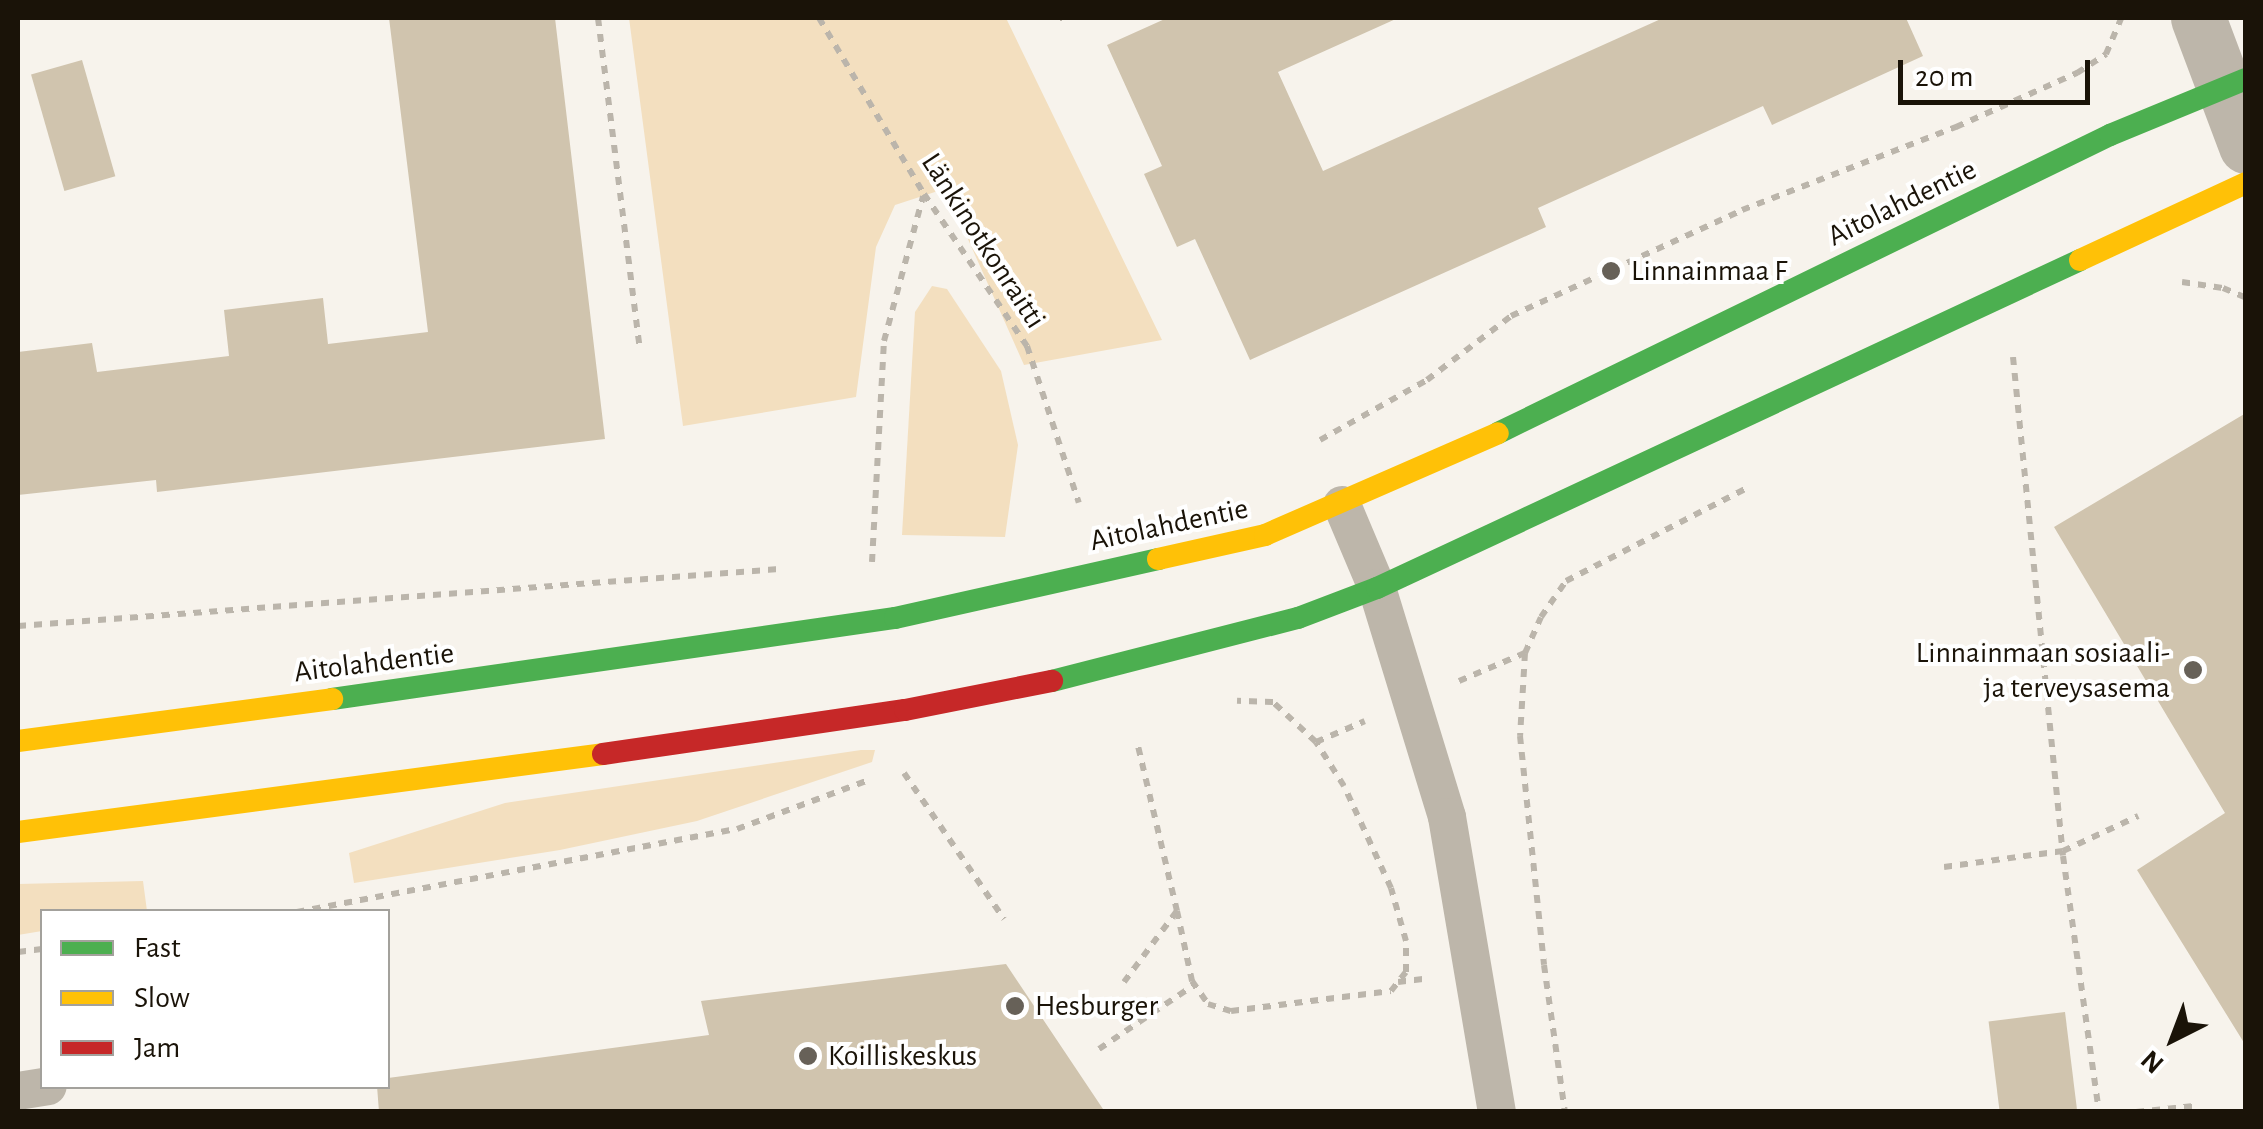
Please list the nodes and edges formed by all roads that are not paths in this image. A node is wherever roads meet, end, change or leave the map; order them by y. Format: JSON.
{"nodes":[{"id":1,"x":2198,"y":18,"type":"edge"},
{"id":2,"x":2234,"y":84,"type":"edge"},
{"id":3,"x":2246,"y":146,"type":"edge"},
{"id":4,"x":2246,"y":184,"type":"edge"},
{"id":5,"x":1342,"y":505,"type":"junction"},
{"id":6,"x":1377,"y":588,"type":"junction"},
{"id":7,"x":18,"y":732,"type":"edge"},
{"id":8,"x":58,"y":734,"type":"junction"},
{"id":9,"x":18,"y":741,"type":"edge"},
{"id":10,"x":18,"y":832,"type":"edge"},
{"id":11,"x":1498,"y":1112,"type":"edge"}],
"edges":[{"from":1,"to":2,"type":"street"},
{"from":2,"to":3,"type":"street"},
{"from":2,"to":5,"type":"main road","name":"Aitolahdentie"},
{"from":4,"to":6,"type":"main road"},
{"from":5,"to":6,"type":"lane"},
{"from":5,"to":8,"type":"main road","name":"Aitolahdentie"},
{"from":6,"to":10,"type":"main road"},
{"from":6,"to":11,"type":"lane"},
{"from":7,"to":8,"type":"main road"},
{"from":8,"to":9,"type":"main road","name":"Aitolahdentie"}]}
